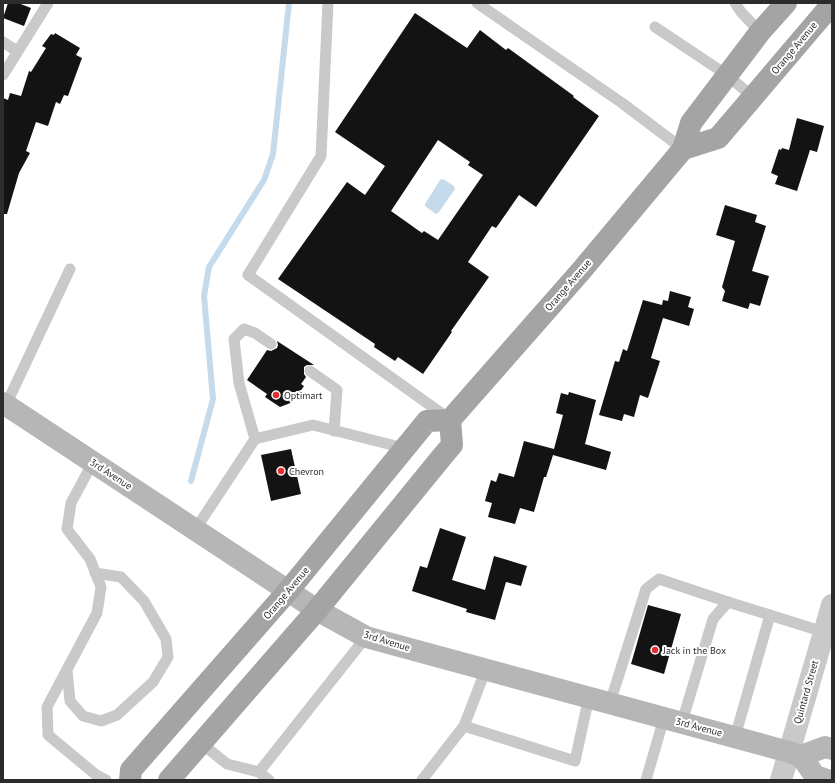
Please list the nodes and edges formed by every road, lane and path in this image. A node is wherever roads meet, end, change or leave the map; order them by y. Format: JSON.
{"nodes":[{"id":1,"x":48,"y":3,"type":"edge"},
{"id":2,"x":328,"y":3,"type":"edge"},
{"id":3,"x":477,"y":3,"type":"edge"},
{"id":4,"x":735,"y":3,"type":"edge"},
{"id":5,"x":786,"y":3,"type":"edge"},
{"id":6,"x":832,"y":4,"type":"edge"},
{"id":7,"x":655,"y":27,"type":"dead end"},
{"id":8,"x":760,"y":32,"type":"junction"},
{"id":9,"x":3,"y":42,"type":"edge"},
{"id":10,"x":17,"y":51,"type":"junction"},
{"id":11,"x":3,"y":75,"type":"edge"},
{"id":12,"x":727,"y":75,"type":"junction"},
{"id":13,"x":753,"y":97,"type":"junction"},
{"id":14,"x":683,"y":149,"type":"junction"},
{"id":15,"x":70,"y":269,"type":"dead end"},
{"id":16,"x":271,"y":344,"type":"dead end"},
{"id":17,"x":310,"y":371,"type":"dead end"},
{"id":18,"x":5,"y":404,"type":"edge"},
{"id":19,"x":450,"y":420,"type":"junction"},
{"id":20,"x":334,"y":431,"type":"junction"},
{"id":21,"x":255,"y":439,"type":"junction"},
{"id":22,"x":404,"y":448,"type":"junction"},
{"id":23,"x":93,"y":462,"type":"junction"},
{"id":24,"x":195,"y":530,"type":"junction"},
{"id":25,"x":95,"y":573,"type":"junction"},
{"id":26,"x":288,"y":591,"type":"junction"},
{"id":27,"x":728,"y":602,"type":"junction"},
{"id":28,"x":832,"y":605,"type":"edge"},
{"id":29,"x":317,"y":610,"type":"junction"},
{"id":30,"x":770,"y":615,"type":"junction"},
{"id":31,"x":824,"y":632,"type":"junction"},
{"id":32,"x":366,"y":637,"type":"junction"},
{"id":33,"x":486,"y":669,"type":"junction"},
{"id":34,"x":67,"y":671,"type":"junction"},
{"id":35,"x":589,"y":697,"type":"junction"},
{"id":36,"x":610,"y":703,"type":"junction"},
{"id":37,"x":673,"y":720,"type":"junction"},
{"id":38,"x":464,"y":726,"type":"junction"},
{"id":39,"x":736,"y":737,"type":"junction"},
{"id":40,"x":201,"y":743,"type":"junction"},
{"id":41,"x":832,"y":749,"type":"edge"},
{"id":42,"x":795,"y":754,"type":"junction"},
{"id":43,"x":259,"y":772,"type":"junction"},
{"id":44,"x":106,"y":780,"type":"edge"},
{"id":45,"x":130,"y":780,"type":"edge"},
{"id":46,"x":169,"y":780,"type":"edge"},
{"id":47,"x":269,"y":780,"type":"edge"},
{"id":48,"x":422,"y":780,"type":"edge"},
{"id":49,"x":646,"y":780,"type":"edge"},
{"id":50,"x":781,"y":780,"type":"edge"},
{"id":51,"x":826,"y":780,"type":"edge"}],
"edges":[{"from":1,"to":10,"type":"lane"},
{"from":2,"to":19,"type":"lane"},
{"from":3,"to":14,"type":"lane"},
{"from":4,"to":8,"type":"lane"},
{"from":5,"to":8,"type":"main road","name":"Orange Avenue"},
{"from":6,"to":13,"type":"main road","name":"Orange Avenue"},
{"from":7,"to":12,"type":"lane"},
{"from":8,"to":12,"type":"main road","name":"Orange Avenue"},
{"from":9,"to":10,"type":"lane"},
{"from":10,"to":11,"type":"lane"},
{"from":12,"to":13,"type":"lane"},
{"from":12,"to":14,"type":"main road","name":"Orange Avenue"},
{"from":13,"to":14,"type":"main road","name":"Orange Avenue"},
{"from":14,"to":19,"type":"main road","name":"Orange Avenue"},
{"from":15,"to":18,"type":"lane"},
{"from":16,"to":21,"type":"lane"},
{"from":17,"to":20,"type":"lane"},
{"from":18,"to":23,"type":"main road","name":"3rd Avenue"},
{"from":19,"to":22,"type":"main road","name":"Orange Avenue"},
{"from":19,"to":29,"type":"main road"},
{"from":20,"to":21,"type":"lane"},
{"from":20,"to":22,"type":"lane"},
{"from":21,"to":24,"type":"lane"},
{"from":22,"to":26,"type":"main road","name":"Orange Avenue"},
{"from":23,"to":24,"type":"main road","name":"3rd Avenue"},
{"from":23,"to":25,"type":"lane"},
{"from":24,"to":26,"type":"main road","name":"3rd Avenue"},
{"from":25,"to":34,"type":"lane"},
{"from":25,"to":34,"type":"lane"},
{"from":26,"to":29,"type":"main road","name":"3rd Avenue"},
{"from":26,"to":45,"type":"main road","name":"Orange Avenue"},
{"from":27,"to":30,"type":"lane"},
{"from":27,"to":36,"type":"lane"},
{"from":27,"to":37,"type":"lane"},
{"from":28,"to":31,"type":"street","name":"Quintard Street"},
{"from":29,"to":32,"type":"main road","name":"3rd Avenue"},
{"from":29,"to":40,"type":"main road"},
{"from":30,"to":31,"type":"lane"},
{"from":30,"to":39,"type":"lane"},
{"from":31,"to":42,"type":"street","name":"Quintard Street"},
{"from":32,"to":33,"type":"main road","name":"3rd Avenue"},
{"from":32,"to":43,"type":"lane"},
{"from":33,"to":35,"type":"main road","name":"3rd Avenue"},
{"from":33,"to":38,"type":"lane"},
{"from":34,"to":44,"type":"lane"},
{"from":35,"to":36,"type":"main road","name":"3rd Avenue"},
{"from":35,"to":38,"type":"lane"},
{"from":36,"to":37,"type":"main road","name":"3rd Avenue"},
{"from":37,"to":39,"type":"main road","name":"3rd Avenue"},
{"from":37,"to":49,"type":"lane"},
{"from":38,"to":48,"type":"lane"},
{"from":39,"to":42,"type":"main road","name":"3rd Avenue"},
{"from":40,"to":43,"type":"lane"},
{"from":40,"to":46,"type":"main road"},
{"from":41,"to":42,"type":"main road"},
{"from":42,"to":50,"type":"street","name":"Quintard Street"},
{"from":42,"to":51,"type":"main road"},
{"from":43,"to":47,"type":"lane"}]}
